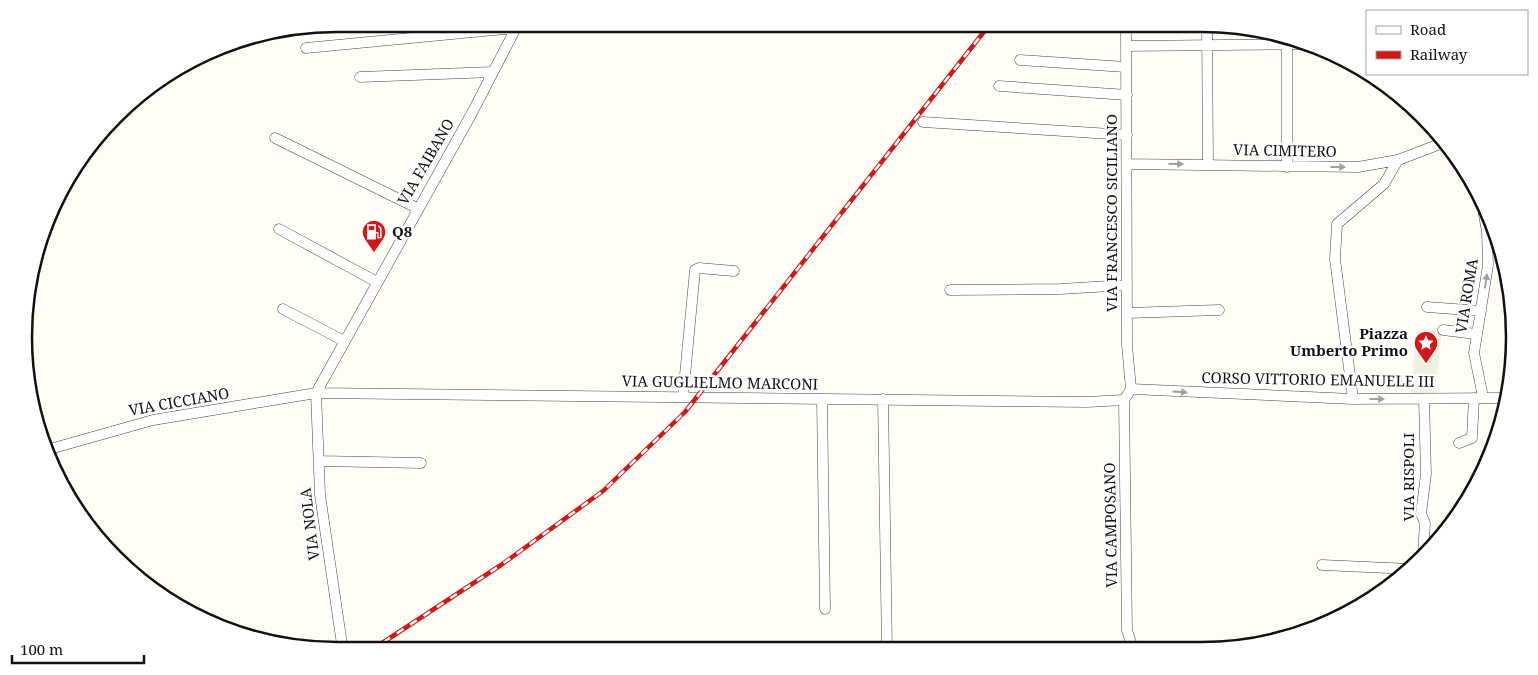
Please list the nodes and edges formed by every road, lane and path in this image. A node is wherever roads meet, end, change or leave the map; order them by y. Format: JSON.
{"nodes":[{"id":1,"x":459,"y":32,"type":"edge"},
{"id":2,"x":513,"y":32,"type":"edge"},
{"id":3,"x":1126,"y":32,"type":"edge"},
{"id":4,"x":1208,"y":32,"type":"edge"},
{"id":5,"x":1273,"y":42,"type":"edge"},
{"id":6,"x":1207,"y":44,"type":"junction"},
{"id":7,"x":1287,"y":45,"type":"edge"},
{"id":8,"x":1126,"y":46,"type":"junction"},
{"id":9,"x":306,"y":48,"type":"dead end"},
{"id":10,"x":1020,"y":60,"type":"dead end"},
{"id":11,"x":1126,"y":67,"type":"junction"},
{"id":12,"x":493,"y":72,"type":"junction"},
{"id":13,"x":360,"y":77,"type":"dead end"},
{"id":14,"x":1000,"y":86,"type":"dead end"},
{"id":15,"x":1126,"y":95,"type":"junction"},
{"id":16,"x":923,"y":122,"type":"dead end"},
{"id":17,"x":1127,"y":135,"type":"junction"},
{"id":18,"x":275,"y":138,"type":"dead end"},
{"id":19,"x":1437,"y":145,"type":"edge"},
{"id":20,"x":1398,"y":160,"type":"junction"},
{"id":21,"x":1127,"y":164,"type":"junction"},
{"id":22,"x":1208,"y":165,"type":"junction"},
{"id":23,"x":1287,"y":167,"type":"junction"},
{"id":24,"x":417,"y":208,"type":"junction"},
{"id":25,"x":279,"y":229,"type":"dead end"},
{"id":26,"x":1485,"y":229,"type":"edge"},
{"id":27,"x":734,"y":271,"type":"dead end"},
{"id":28,"x":377,"y":282,"type":"junction"},
{"id":29,"x":1126,"y":285,"type":"junction"},
{"id":30,"x":950,"y":290,"type":"dead end"},
{"id":31,"x":1427,"y":307,"type":"dead end"},
{"id":32,"x":283,"y":309,"type":"dead end"},
{"id":33,"x":1219,"y":310,"type":"dead end"},
{"id":34,"x":1481,"y":311,"type":"junction"},
{"id":35,"x":1127,"y":312,"type":"junction"},
{"id":36,"x":1443,"y":330,"type":"dead end"},
{"id":37,"x":1476,"y":334,"type":"junction"},
{"id":38,"x":344,"y":341,"type":"junction"},
{"id":39,"x":1132,"y":389,"type":"junction"},
{"id":40,"x":316,"y":393,"type":"junction"},
{"id":41,"x":683,"y":396,"type":"junction"},
{"id":42,"x":1478,"y":397,"type":"junction"},
{"id":43,"x":1500,"y":398,"type":"edge"},
{"id":44,"x":883,"y":399,"type":"junction"},
{"id":45,"x":1353,"y":399,"type":"junction"},
{"id":46,"x":1424,"y":399,"type":"junction"},
{"id":47,"x":822,"y":400,"type":"junction"},
{"id":48,"x":1124,"y":400,"type":"junction"},
{"id":49,"x":1458,"y":443,"type":"dead end"},
{"id":50,"x":54,"y":448,"type":"edge"},
{"id":51,"x":319,"y":461,"type":"junction"},
{"id":52,"x":421,"y":463,"type":"dead end"},
{"id":53,"x":1424,"y":545,"type":"edge"},
{"id":54,"x":1322,"y":565,"type":"dead end"},
{"id":55,"x":1400,"y":569,"type":"edge"},
{"id":56,"x":825,"y":609,"type":"dead end"},
{"id":57,"x":342,"y":642,"type":"edge"},
{"id":58,"x":887,"y":642,"type":"edge"},
{"id":59,"x":1131,"y":642,"type":"edge"}],
"edges":[{"from":1,"to":9,"type":"street"},
{"from":2,"to":12,"type":"street","name":"VIA FAIBANO"},
{"from":3,"to":8,"type":"street","name":"VIA FRANCESCO SICILIANO"},
{"from":4,"to":6,"type":"street"},
{"from":5,"to":6,"type":"street"},
{"from":6,"to":8,"type":"street"},
{"from":6,"to":22,"type":"street"},
{"from":7,"to":23,"type":"street"},
{"from":8,"to":11,"type":"street","name":"VIA FRANCESCO SICILIANO"},
{"from":10,"to":11,"type":"street"},
{"from":11,"to":15,"type":"street","name":"VIA FRANCESCO SICILIANO"},
{"from":12,"to":13,"type":"street"},
{"from":12,"to":24,"type":"street","name":"VIA FAIBANO"},
{"from":14,"to":15,"type":"street"},
{"from":15,"to":17,"type":"street","name":"VIA FRANCESCO SICILIANO"},
{"from":16,"to":17,"type":"street"},
{"from":17,"to":21,"type":"street","name":"VIA FRANCESCO SICILIANO"},
{"from":18,"to":24,"type":"street"},
{"from":19,"to":20,"type":"street","name":"VIA CIMITERO"},
{"from":23,"to":20,"type":"street","name":"VIA CIMITERO","one_way":true},
{"from":20,"to":45,"type":"street"},
{"from":21,"to":22,"type":"street","name":"VIA CIMITERO","one_way":true},
{"from":21,"to":29,"type":"street","name":"VIA FRANCESCO SICILIANO"},
{"from":22,"to":23,"type":"street","name":"VIA CIMITERO"},
{"from":24,"to":28,"type":"street","name":"VIA FAIBANO"},
{"from":25,"to":28,"type":"street"},
{"from":34,"to":26,"type":"street","name":"VIA ROMA","one_way":true},
{"from":27,"to":41,"type":"street"},
{"from":28,"to":38,"type":"street","name":"VIA FAIBANO"},
{"from":29,"to":30,"type":"street"},
{"from":29,"to":35,"type":"street","name":"VIA FRANCESCO SICILIANO"},
{"from":31,"to":34,"type":"street"},
{"from":32,"to":38,"type":"street"},
{"from":33,"to":35,"type":"street"},
{"from":34,"to":37,"type":"street","name":"VIA ROMA"},
{"from":35,"to":39,"type":"street","name":"VIA FRANCESCO SICILIANO"},
{"from":36,"to":37,"type":"street"},
{"from":37,"to":42,"type":"street","name":"VIA ROMA"},
{"from":38,"to":40,"type":"street","name":"VIA FAIBANO"},
{"from":39,"to":45,"type":"street","name":"CORSO VITTORIO EMANUELE III","one_way":true},
{"from":39,"to":48,"type":"street"},
{"from":40,"to":41,"type":"street","name":"VIA GUGLIELMO MARCONI"},
{"from":40,"to":50,"type":"street","name":"VIA CICCIANO"},
{"from":40,"to":51,"type":"street","name":"VIA NOLA"},
{"from":41,"to":47,"type":"street","name":"VIA GUGLIELMO MARCONI"},
{"from":42,"to":43,"type":"street","name":"CORSO VITTORIO EMANUELE III"},
{"from":42,"to":46,"type":"street","name":"CORSO VITTORIO EMANUELE III"},
{"from":42,"to":49,"type":"street","name":"VIA ROMA"},
{"from":44,"to":47,"type":"street","name":"VIA GUGLIELMO MARCONI"},
{"from":44,"to":48,"type":"street","name":"VIA GUGLIELMO MARCONI"},
{"from":44,"to":58,"type":"street"},
{"from":45,"to":46,"type":"street","name":"CORSO VITTORIO EMANUELE III","one_way":true},
{"from":46,"to":53,"type":"street","name":"VIA RISPOLI"},
{"from":47,"to":56,"type":"street"},
{"from":48,"to":59,"type":"street","name":"VIA CAMPOSANO"},
{"from":51,"to":52,"type":"street"},
{"from":51,"to":57,"type":"street","name":"VIA NOLA"},
{"from":54,"to":55,"type":"street"}]}
